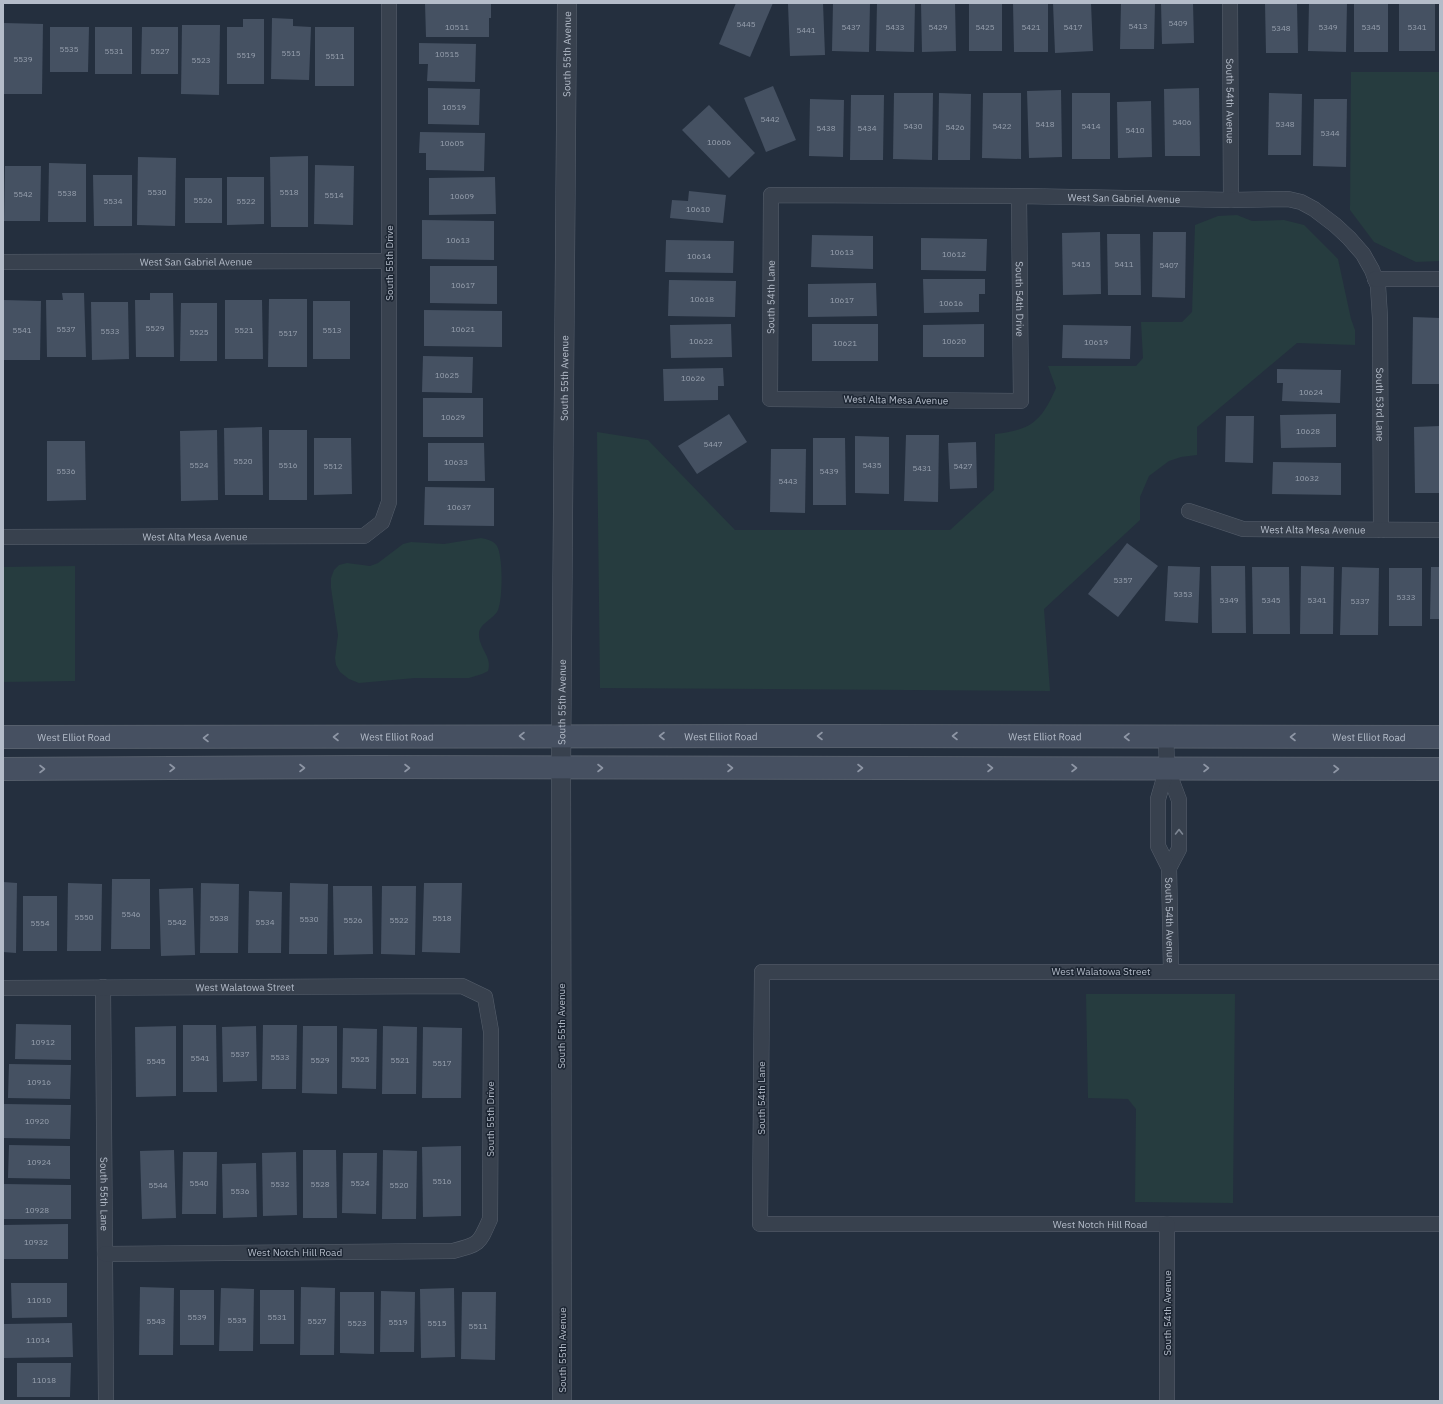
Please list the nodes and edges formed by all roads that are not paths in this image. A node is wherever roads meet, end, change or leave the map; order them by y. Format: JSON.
{"nodes":[{"id":1,"x":389,"y":3,"type":"edge"},
{"id":2,"x":567,"y":3,"type":"edge"},
{"id":3,"x":1230,"y":3,"type":"edge"},
{"id":4,"x":772,"y":195,"type":"joint"},
{"id":5,"x":1019,"y":196,"type":"junction"},
{"id":6,"x":1231,"y":200,"type":"junction"},
{"id":7,"x":388,"y":261,"type":"junction"},
{"id":8,"x":3,"y":262,"type":"edge"},
{"id":9,"x":1375,"y":279,"type":"junction"},
{"id":10,"x":1440,"y":279,"type":"edge"},
{"id":11,"x":770,"y":399,"type":"joint"},
{"id":12,"x":1021,"y":401,"type":"joint"},
{"id":13,"x":1189,"y":511,"type":"dead end"},
{"id":14,"x":382,"y":522,"type":"joint"},
{"id":15,"x":1382,"y":530,"type":"junction"},
{"id":16,"x":1440,"y":530,"type":"edge"},
{"id":17,"x":3,"y":537,"type":"edge"},
{"id":18,"x":561,"y":736,"type":"junction"},
{"id":19,"x":3,"y":737,"type":"edge"},
{"id":20,"x":1166,"y":737,"type":"junction"},
{"id":21,"x":1440,"y":737,"type":"edge"},
{"id":22,"x":560,"y":768,"type":"junction"},
{"id":23,"x":1167,"y":768,"type":"junction"},
{"id":24,"x":3,"y":769,"type":"edge"},
{"id":25,"x":1440,"y":769,"type":"edge"},
{"id":26,"x":1169,"y":868,"type":"junction"},
{"id":27,"x":1170,"y":971,"type":"junction"},
{"id":28,"x":762,"y":972,"type":"joint"},
{"id":29,"x":1440,"y":972,"type":"edge"},
{"id":30,"x":103,"y":987,"type":"junction"},
{"id":31,"x":3,"y":988,"type":"edge"},
{"id":32,"x":485,"y":997,"type":"joint"},
{"id":33,"x":760,"y":1224,"type":"joint"},
{"id":34,"x":1167,"y":1224,"type":"junction"},
{"id":35,"x":1440,"y":1224,"type":"edge"},
{"id":36,"x":481,"y":1239,"type":"joint"},
{"id":37,"x":105,"y":1254,"type":"junction"},
{"id":38,"x":106,"y":1401,"type":"edge"},
{"id":39,"x":562,"y":1401,"type":"edge"},
{"id":40,"x":1167,"y":1401,"type":"edge"}],
"edges":[{"from":1,"to":7,"type":"street","name":"South 55th Drive"},
{"from":2,"to":18,"type":"street","name":"South 55th Avenue"},
{"from":3,"to":6,"type":"street","name":"South 54th Avenue"},
{"from":4,"to":5,"type":"street","name":"West San Gabriel Avenue"},
{"from":4,"to":11,"type":"street","name":"South 54th Lane"},
{"from":5,"to":6,"type":"street","name":"West San Gabriel Avenue"},
{"from":5,"to":12,"type":"street","name":"South 54th Drive"},
{"from":6,"to":9,"type":"street","name":"West San Gabriel Avenue"},
{"from":7,"to":8,"type":"street","name":"West San Gabriel Avenue"},
{"from":7,"to":14,"type":"street","name":"South 55th Drive"},
{"from":9,"to":10,"type":"street"},
{"from":9,"to":15,"type":"street","name":"South 53rd Lane"},
{"from":11,"to":12,"type":"street","name":"West Alta Mesa Avenue"},
{"from":13,"to":15,"type":"street","name":"West Alta Mesa Avenue"},
{"from":14,"to":17,"type":"street","name":"West Alta Mesa Avenue"},
{"from":15,"to":16,"type":"street","name":"West Alta Mesa Avenue"},
{"from":18,"to":19,"type":"main road","name":"West Elliot Road","one_way":true},
{"from":20,"to":18,"type":"main road","name":"West Elliot Road","one_way":true},
{"from":18,"to":22,"type":"street","name":"South 55th Avenue"},
{"from":21,"to":20,"type":"main road","name":"West Elliot Road","one_way":true},
{"from":20,"to":23,"type":"street","name":"South 54th Avenue"},
{"from":22,"to":23,"type":"main road","one_way":true},
{"from":24,"to":22,"type":"main road","one_way":true},
{"from":22,"to":39,"type":"street","name":"South 55th Avenue"},
{"from":23,"to":25,"type":"main road","one_way":true},
{"from":23,"to":26,"type":"street","name":"South 54th Avenue"},
{"from":26,"to":23,"type":"street","name":"South 54th Avenue","one_way":true},
{"from":26,"to":27,"type":"street","name":"South 54th Avenue"},
{"from":27,"to":28,"type":"street","name":"West Walatowa Street"},
{"from":27,"to":29,"type":"street","name":"West Walatowa Street"},
{"from":28,"to":33,"type":"street","name":"South 54th Lane"},
{"from":30,"to":31,"type":"street","name":"West Walatowa Street"},
{"from":30,"to":32,"type":"street","name":"West Walatowa Street"},
{"from":30,"to":37,"type":"street","name":"South 55th Lane"},
{"from":32,"to":36,"type":"street","name":"South 55th Drive"},
{"from":33,"to":34,"type":"street","name":"West Notch Hill Road"},
{"from":34,"to":35,"type":"street","name":"West Notch Hill Road"},
{"from":34,"to":40,"type":"street","name":"South 54th Avenue"},
{"from":36,"to":37,"type":"street","name":"West Notch Hill Road"},
{"from":37,"to":38,"type":"street","name":"South 55th Lane"}]}
